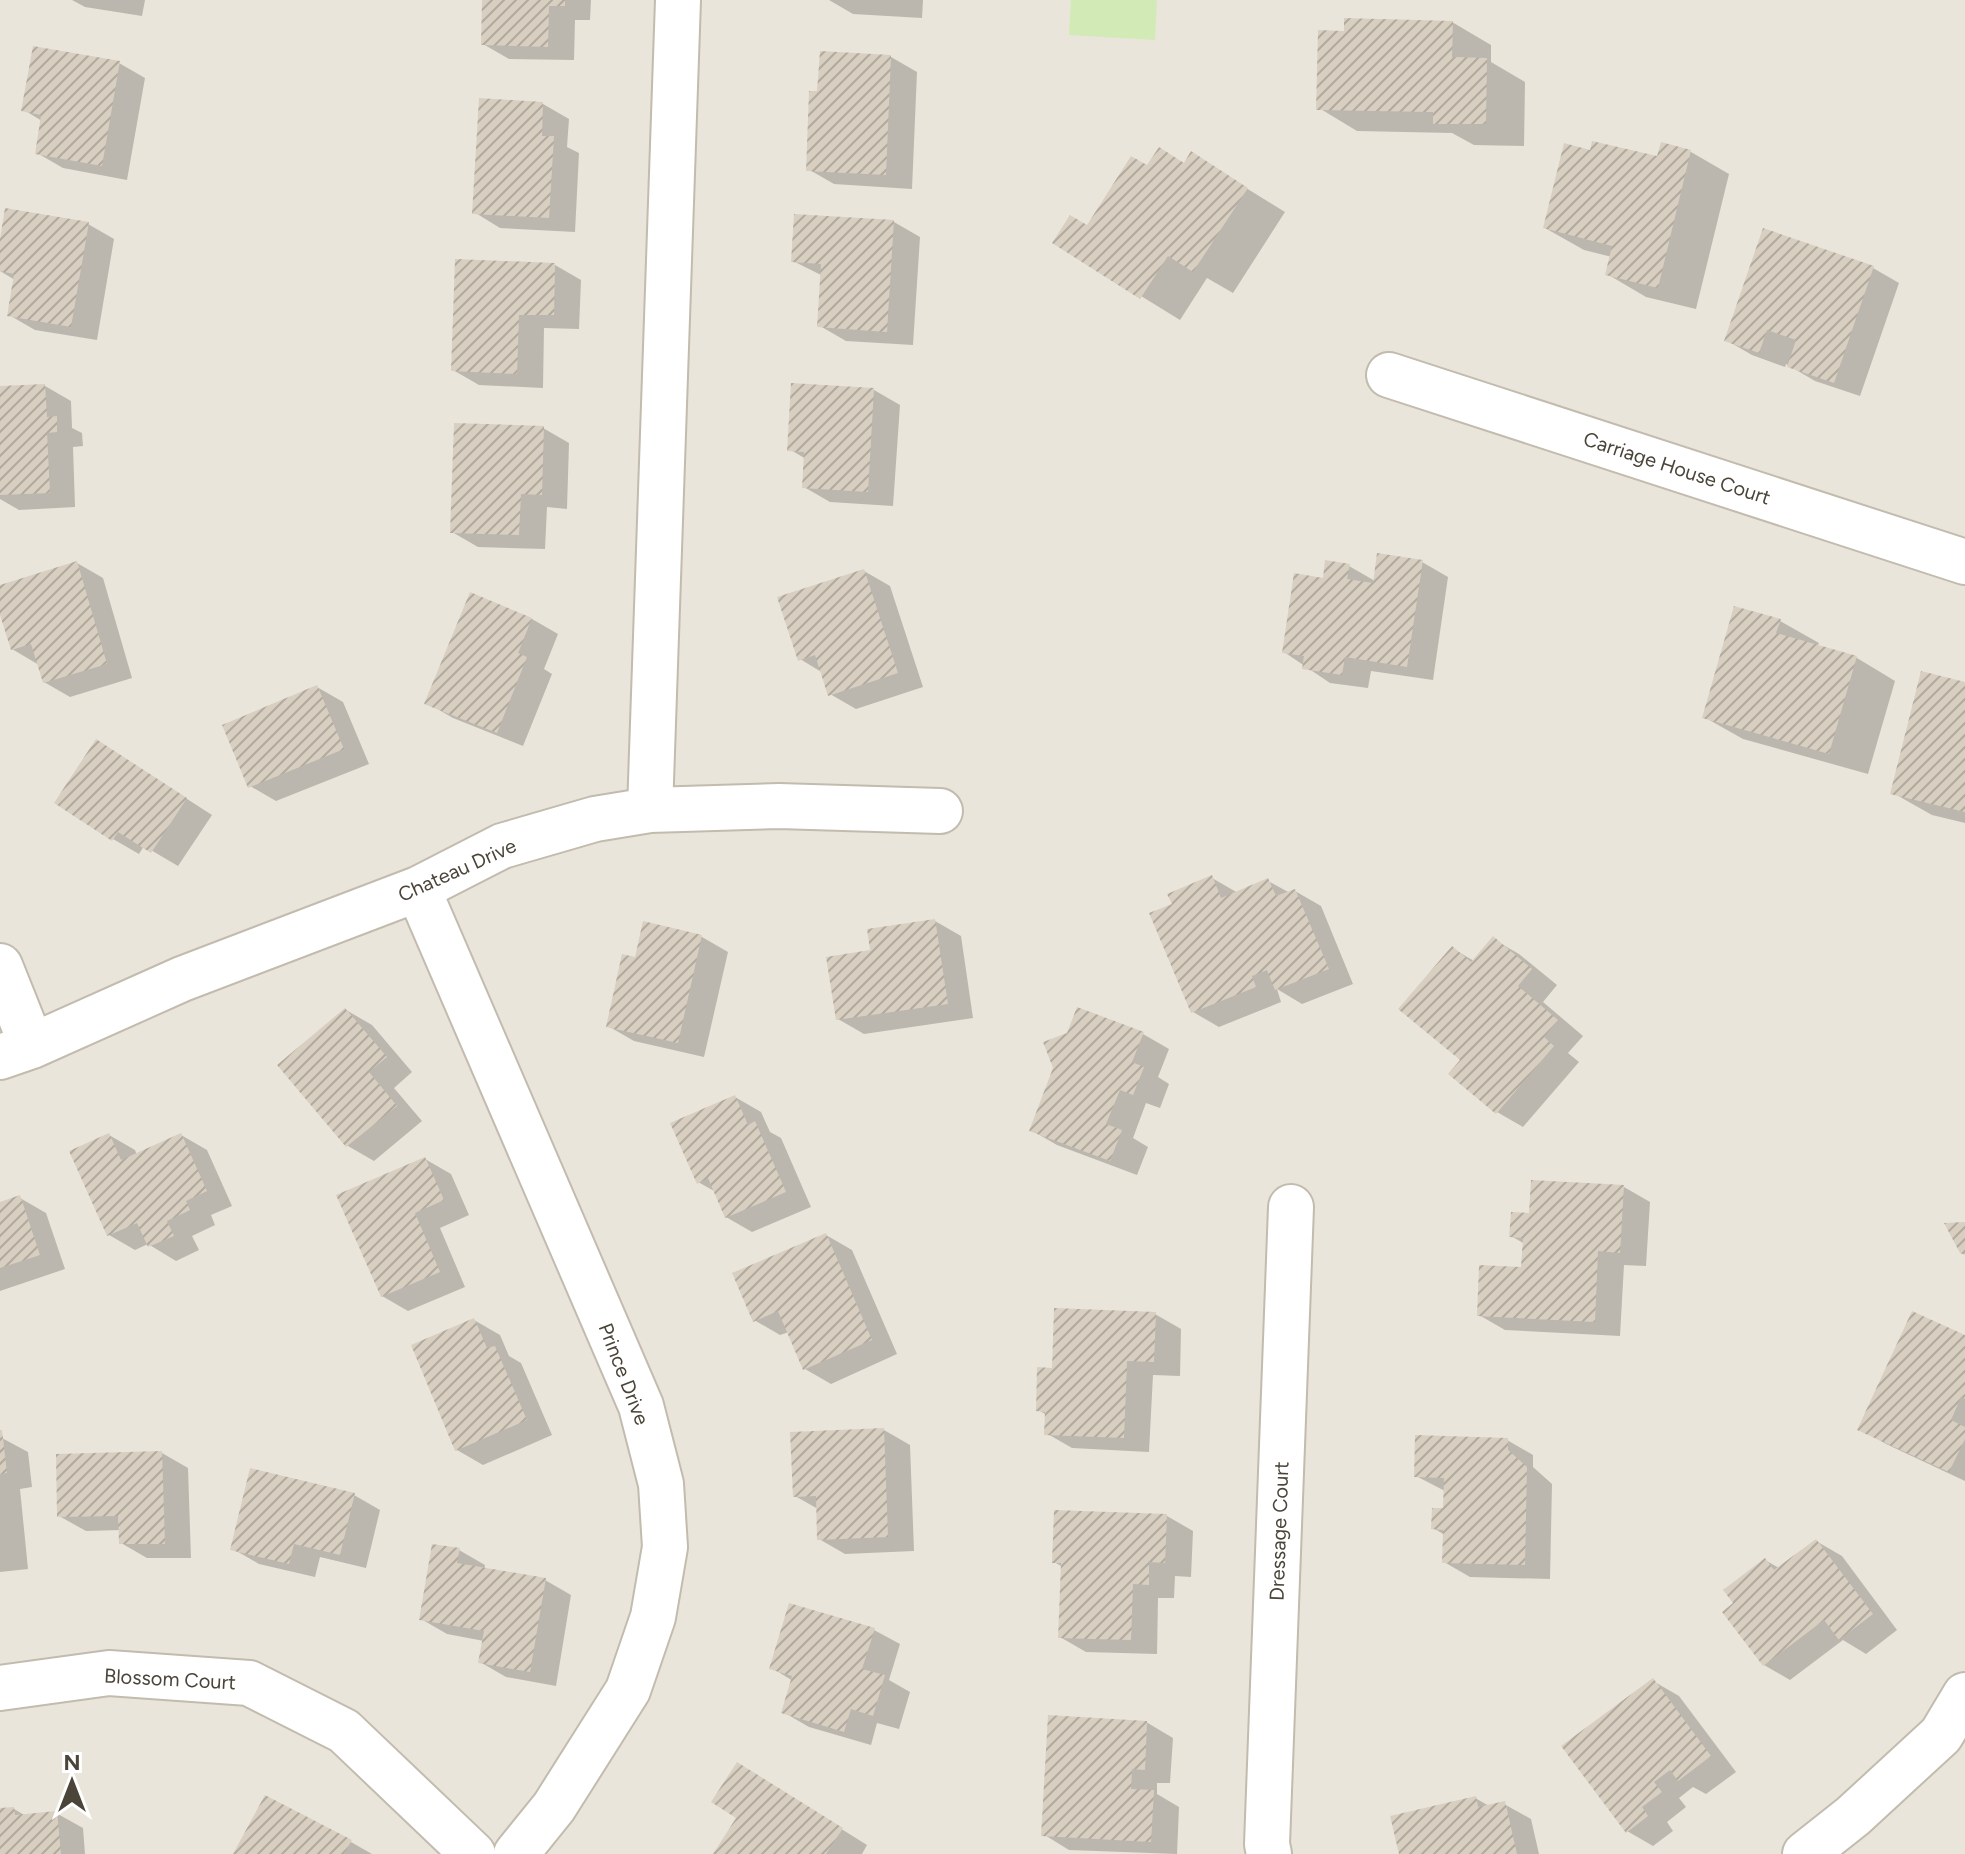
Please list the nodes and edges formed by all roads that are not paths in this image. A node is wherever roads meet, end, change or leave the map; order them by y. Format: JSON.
{"nodes":[{"id":1,"x":678,"y":0,"type":"edge"},
{"id":2,"x":1389,"y":375,"type":"dead end"},
{"id":3,"x":1965,"y":562,"type":"edge"},
{"id":4,"x":650,"y":810,"type":"junction"},
{"id":5,"x":940,"y":811,"type":"dead end"},
{"id":6,"x":418,"y":889,"type":"junction"},
{"id":7,"x":0,"y":966,"type":"edge"},
{"id":8,"x":16,"y":1052,"type":"edge"},
{"id":9,"x":1291,"y":1207,"type":"dead end"},
{"id":10,"x":0,"y":1688,"type":"edge"},
{"id":11,"x":1965,"y":1695,"type":"edge"},
{"id":12,"x":473,"y":1854,"type":"edge"},
{"id":13,"x":516,"y":1854,"type":"edge"},
{"id":14,"x":1269,"y":1854,"type":"edge"},
{"id":15,"x":1805,"y":1854,"type":"edge"}],
"edges":[{"from":1,"to":4,"type":"street"},
{"from":2,"to":3,"type":"street","name":"Carriage House Court"},
{"from":4,"to":5,"type":"street","name":"Chateau Drive"},
{"from":4,"to":6,"type":"street","name":"Chateau Drive"},
{"from":6,"to":8,"type":"street","name":"Chateau Drive"},
{"from":6,"to":13,"type":"street","name":"Prince Drive"},
{"from":7,"to":8,"type":"street"},
{"from":9,"to":14,"type":"street","name":"Dressage Court"},
{"from":10,"to":12,"type":"street","name":"Blossom Court"},
{"from":11,"to":15,"type":"street"}]}
